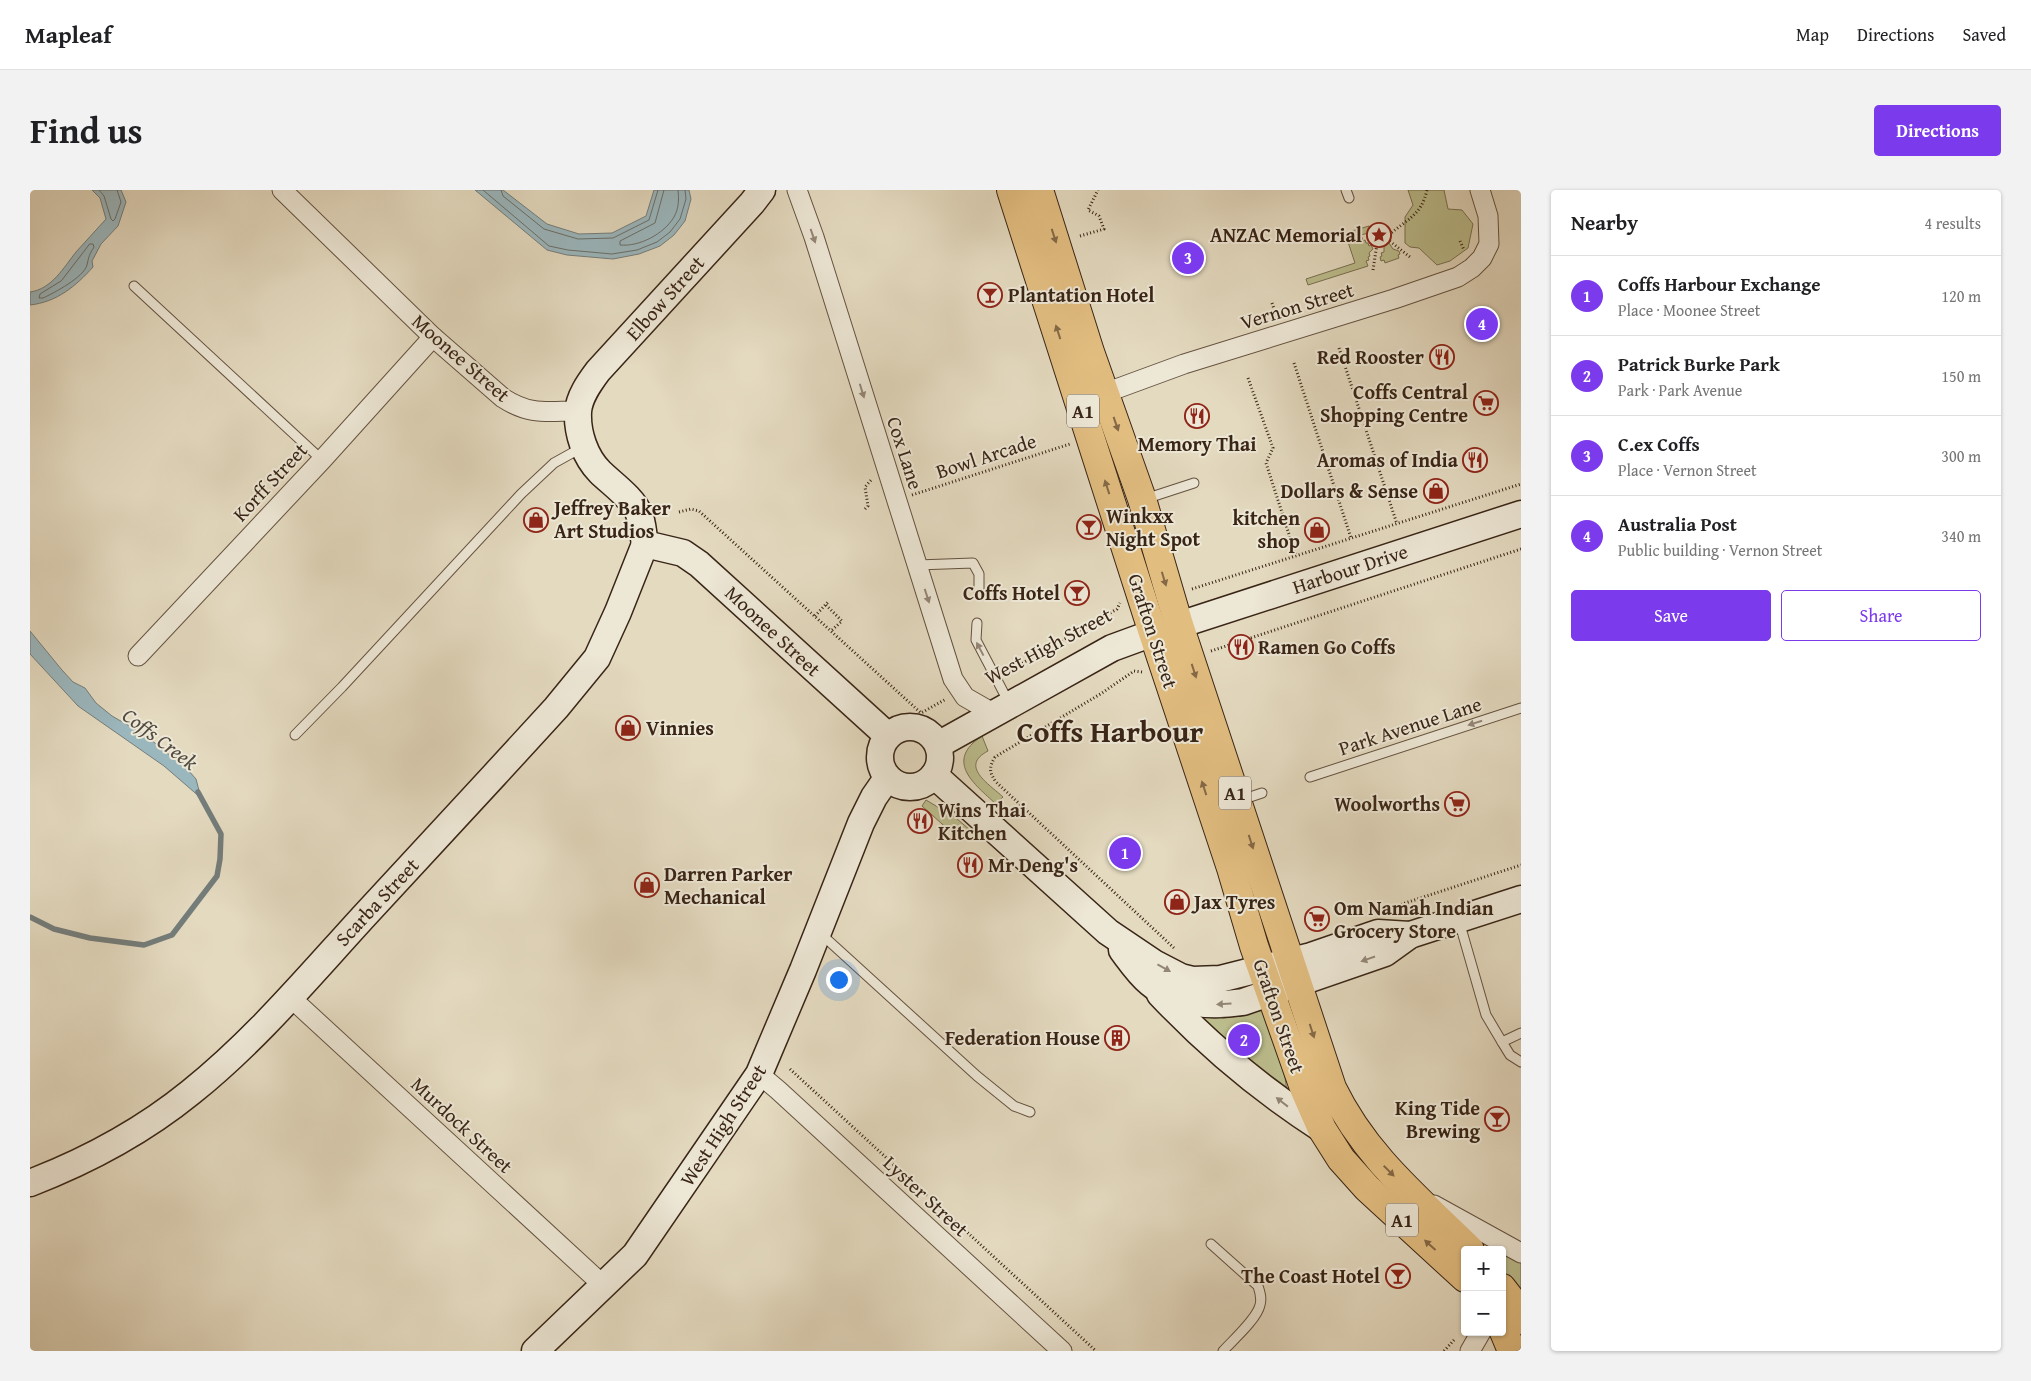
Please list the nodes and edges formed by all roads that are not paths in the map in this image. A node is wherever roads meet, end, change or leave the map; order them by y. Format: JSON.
{"nodes":[{"id":1,"x":282,"y":190,"type":"edge"},
{"id":2,"x":762,"y":190,"type":"edge"},
{"id":3,"x":797,"y":190,"type":"edge"},
{"id":4,"x":1012,"y":190,"type":"edge"},
{"id":5,"x":1039,"y":190,"type":"edge"},
{"id":6,"x":1480,"y":190,"type":"edge"},
{"id":7,"x":134,"y":286,"type":"dead end"},
{"id":8,"x":433,"y":337,"type":"junction"},
{"id":9,"x":1105,"y":393,"type":"junction"},
{"id":10,"x":578,"y":411,"type":"junction"},
{"id":11,"x":583,"y":446,"type":"junction"},
{"id":12,"x":322,"y":460,"type":"junction"},
{"id":13,"x":1194,"y":483,"type":"dead end"},
{"id":14,"x":1142,"y":499,"type":"junction"},
{"id":15,"x":1521,"y":514,"type":"edge"},
{"id":16,"x":644,"y":544,"type":"junction"},
{"id":17,"x":917,"y":565,"type":"junction"},
{"id":18,"x":978,"y":592,"type":"dead end"},
{"id":19,"x":976,"y":623,"type":"dead end"},
{"id":20,"x":1179,"y":625,"type":"junction"},
{"id":21,"x":1153,"y":633,"type":"junction"},
{"id":22,"x":138,"y":656,"type":"dead end"},
{"id":23,"x":1521,"y":708,"type":"edge"},
{"id":24,"x":1001,"y":709,"type":"junction"},
{"id":25,"x":295,"y":735,"type":"dead end"},
{"id":26,"x":888,"y":736,"type":"junction"},
{"id":27,"x":938,"y":745,"type":"junction"},
{"id":28,"x":934,"y":775,"type":"junction"},
{"id":29,"x":1310,"y":777,"type":"dead end"},
{"id":30,"x":889,"y":779,"type":"junction"},
{"id":31,"x":1521,"y":899,"type":"edge"},
{"id":32,"x":1459,"y":919,"type":"junction"},
{"id":33,"x":818,"y":931,"type":"junction"},
{"id":34,"x":1108,"y":932,"type":"junction"},
{"id":35,"x":1293,"y":973,"type":"junction"},
{"id":36,"x":1266,"y":980,"type":"junction"},
{"id":37,"x":1151,"y":984,"type":"junction"},
{"id":38,"x":290,"y":997,"type":"junction"},
{"id":39,"x":1521,"y":1033,"type":"edge"},
{"id":40,"x":1502,"y":1042,"type":"junction"},
{"id":41,"x":1521,"y":1062,"type":"edge"},
{"id":42,"x":759,"y":1074,"type":"junction"},
{"id":43,"x":1030,"y":1112,"type":"dead end"},
{"id":44,"x":1322,"y":1129,"type":"junction"},
{"id":45,"x":30,"y":1183,"type":"edge"},
{"id":46,"x":1411,"y":1193,"type":"junction"},
{"id":47,"x":1211,"y":1244,"type":"dead end"},
{"id":48,"x":1466,"y":1246,"type":"edge"},
{"id":49,"x":1521,"y":1253,"type":"edge"},
{"id":50,"x":1461,"y":1274,"type":"edge"},
{"id":51,"x":604,"y":1286,"type":"junction"},
{"id":52,"x":1504,"y":1291,"type":"edge"},
{"id":53,"x":1521,"y":1320,"type":"edge"},
{"id":54,"x":1479,"y":1336,"type":"edge"},
{"id":55,"x":1506,"y":1336,"type":"edge"},
{"id":56,"x":535,"y":1351,"type":"edge"},
{"id":57,"x":1062,"y":1351,"type":"edge"},
{"id":58,"x":1223,"y":1351,"type":"edge"},
{"id":59,"x":1470,"y":1351,"type":"edge"},
{"id":60,"x":1512,"y":1351,"type":"edge"}],
"edges":[{"from":1,"to":8,"type":"street","name":"Moonee Street"},
{"from":2,"to":10,"type":"street","name":"Elbow Street"},
{"from":3,"to":17,"type":"street","name":"Cox Lane","one_way":true},
{"from":21,"to":4,"type":"highway","name":"Grafton Street","number":"A1","one_way":true},
{"from":5,"to":9,"type":"highway","name":"Grafton Street","number":"A1","one_way":true},
{"from":6,"to":9,"type":"street","name":"Vernon Street"},
{"from":7,"to":12,"type":"lane"},
{"from":8,"to":10,"type":"street","name":"Moonee Street"},
{"from":8,"to":12,"type":"street","name":"Korff Street"},
{"from":9,"to":14,"type":"highway","name":"Grafton Street","number":"A1","one_way":true},
{"from":10,"to":11,"type":"street"},
{"from":11,"to":16,"type":"street"},
{"from":11,"to":25,"type":"lane"},
{"from":12,"to":22,"type":"street","name":"Korff Street"},
{"from":13,"to":14,"type":"lane"},
{"from":14,"to":20,"type":"highway","name":"Grafton Street","number":"A1","one_way":true},
{"from":15,"to":20,"type":"street","name":"Harbour Drive"},
{"from":16,"to":26,"type":"street","name":"Moonee Street"},
{"from":16,"to":38,"type":"street","name":"Scarba Street"},
{"from":17,"to":18,"type":"lane"},
{"from":17,"to":24,"type":"street","name":"Cox Lane","one_way":true},
{"from":24,"to":19,"type":"lane","one_way":true},
{"from":20,"to":21,"type":"highway"},
{"from":20,"to":35,"type":"highway","name":"Grafton Street","number":"A1","one_way":true},
{"from":21,"to":24,"type":"street","name":"West High Street"},
{"from":36,"to":21,"type":"highway","name":"Grafton Street","number":"A1","one_way":true},
{"from":23,"to":29,"type":"lane","name":"Park Avenue Lane","one_way":true},
{"from":24,"to":27,"type":"street","name":"West High Street"},
{"from":26,"to":27,"type":"street"},
{"from":26,"to":30,"type":"street"},
{"from":27,"to":28,"type":"street"},
{"from":28,"to":30,"type":"street"},
{"from":28,"to":34,"type":"street"},
{"from":30,"to":33,"type":"street","name":"West High Street"},
{"from":31,"to":32,"type":"street"},
{"from":32,"to":35,"type":"street"},
{"from":32,"to":40,"type":"lane"},
{"from":33,"to":42,"type":"street","name":"West High Street"},
{"from":33,"to":43,"type":"lane"},
{"from":34,"to":36,"type":"street","one_way":true},
{"from":34,"to":37,"type":"street"},
{"from":35,"to":36,"type":"street"},
{"from":35,"to":46,"type":"highway","name":"Grafton Street","number":"A1","one_way":true},
{"from":36,"to":37,"type":"street","one_way":true},
{"from":36,"to":44,"type":"highway","name":"Grafton Street","number":"A1"},
{"from":44,"to":37,"type":"street","one_way":true},
{"from":38,"to":45,"type":"street","name":"Scarba Street"},
{"from":38,"to":51,"type":"street","name":"Murdock Street"},
{"from":39,"to":40,"type":"lane"},
{"from":40,"to":41,"type":"lane"},
{"from":42,"to":51,"type":"street","name":"West High Street"},
{"from":42,"to":57,"type":"street","name":"Lyster Street"},
{"from":50,"to":44,"type":"highway","name":"Grafton Street","number":"A1","one_way":true},
{"from":46,"to":48,"type":"highway","name":"Grafton Street","number":"A1"},
{"from":46,"to":49,"type":"street"},
{"from":47,"to":58,"type":"lane"},
{"from":51,"to":56,"type":"street","name":"West High Street"},
{"from":52,"to":53,"type":"highway"},
{"from":54,"to":59,"type":"street"},
{"from":55,"to":60,"type":"highway"}]}
